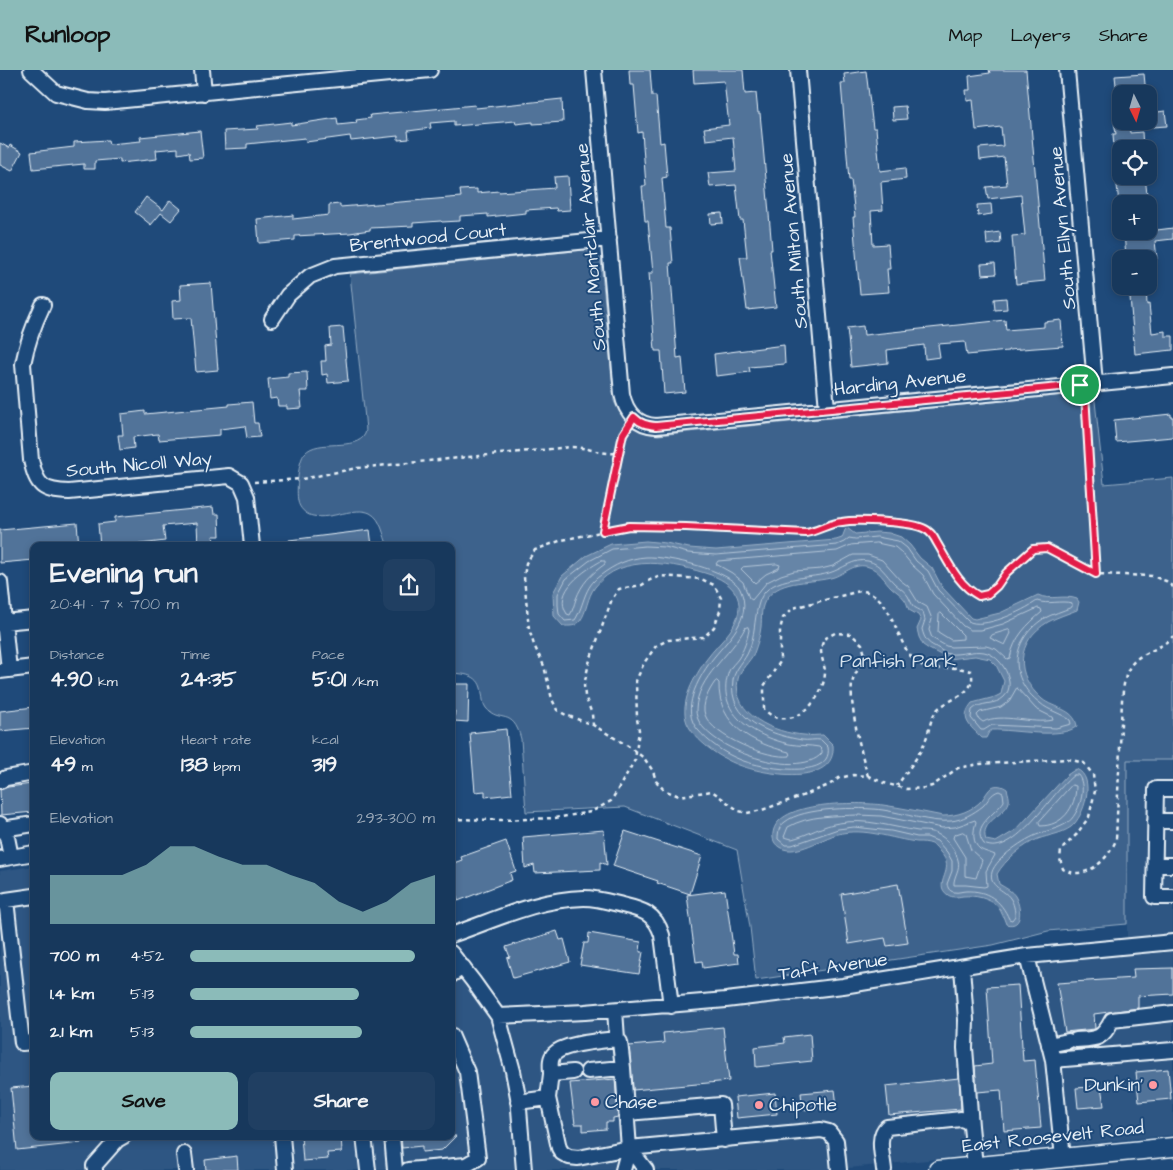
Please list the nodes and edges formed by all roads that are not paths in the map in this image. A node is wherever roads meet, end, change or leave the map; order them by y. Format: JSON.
{"nodes":[{"id":1,"x":31,"y":70,"type":"edge"},
{"id":2,"x":202,"y":70,"type":"edge"},
{"id":3,"x":430,"y":70,"type":"edge"},
{"id":4,"x":594,"y":70,"type":"edge"},
{"id":5,"x":798,"y":70,"type":"edge"},
{"id":6,"x":1068,"y":70,"type":"edge"},
{"id":7,"x":405,"y":71,"type":"edge"},
{"id":8,"x":204,"y":93,"type":"junction"},
{"id":9,"x":609,"y":239,"type":"junction"},
{"id":10,"x":43,"y":305,"type":"dead end"},
{"id":11,"x":272,"y":319,"type":"dead end"},
{"id":12,"x":1173,"y":376,"type":"edge"},
{"id":13,"x":1095,"y":383,"type":"junction"},
{"id":14,"x":827,"y":409,"type":"junction"},
{"id":15,"x":634,"y":417,"type":"joint"},
{"id":16,"x":252,"y":542,"type":"edge"},
{"id":17,"x":0,"y":582,"type":"edge"},
{"id":18,"x":30,"y":619,"type":"edge"},
{"id":19,"x":4,"y":622,"type":"junction"},
{"id":20,"x":30,"y":668,"type":"edge"},
{"id":21,"x":5,"y":671,"type":"edge"},
{"id":22,"x":30,"y":774,"type":"edge"},
{"id":23,"x":0,"y":782,"type":"edge"},
{"id":24,"x":1173,"y":789,"type":"edge"},
{"id":25,"x":1155,"y":821,"type":"junction"},
{"id":26,"x":1173,"y":821,"type":"edge"},
{"id":27,"x":30,"y":824,"type":"edge"},
{"id":28,"x":1,"y":826,"type":"edge"},
{"id":29,"x":30,"y":854,"type":"edge"},
{"id":30,"x":6,"y":858,"type":"edge"},
{"id":31,"x":1155,"y":865,"type":"junction"},
{"id":32,"x":1173,"y":865,"type":"edge"},
{"id":33,"x":30,"y":897,"type":"edge"},
{"id":34,"x":1173,"y":897,"type":"edge"},
{"id":35,"x":455,"y":934,"type":"edge"},
{"id":36,"x":1173,"y":942,"type":"edge"},
{"id":37,"x":1026,"y":956,"type":"junction"},
{"id":38,"x":962,"y":967,"type":"junction"},
{"id":39,"x":457,"y":971,"type":"edge"},
{"id":40,"x":671,"y":1006,"type":"junction"},
{"id":41,"x":615,"y":1010,"type":"junction"},
{"id":42,"x":1173,"y":1013,"type":"edge"},
{"id":43,"x":498,"y":1016,"type":"junction"},
{"id":44,"x":617,"y":1038,"type":"junction"},
{"id":45,"x":28,"y":1043,"type":"edge"},
{"id":46,"x":455,"y":1044,"type":"edge"},
{"id":47,"x":1050,"y":1045,"type":"junction"},
{"id":48,"x":1173,"y":1050,"type":"edge"},
{"id":49,"x":1053,"y":1060,"type":"junction"},
{"id":50,"x":623,"y":1068,"type":"junction"},
{"id":51,"x":588,"y":1071,"type":"dead end"},
{"id":52,"x":573,"y":1072,"type":"dead end"},
{"id":53,"x":551,"y":1074,"type":"junction"},
{"id":54,"x":548,"y":1098,"type":"junction"},
{"id":55,"x":518,"y":1102,"type":"junction"},
{"id":56,"x":627,"y":1113,"type":"junction"},
{"id":57,"x":971,"y":1126,"type":"junction"},
{"id":58,"x":118,"y":1140,"type":"edge"},
{"id":59,"x":282,"y":1140,"type":"edge"},
{"id":60,"x":364,"y":1140,"type":"edge"},
{"id":61,"x":392,"y":1140,"type":"edge"},
{"id":62,"x":724,"y":1140,"type":"junction"},
{"id":63,"x":1173,"y":1147,"type":"edge"},
{"id":64,"x":629,"y":1148,"type":"junction"},
{"id":65,"x":184,"y":1154,"type":"dead end"},
{"id":66,"x":1063,"y":1158,"type":"junction"},
{"id":67,"x":975,"y":1166,"type":"junction"},
{"id":68,"x":95,"y":1170,"type":"edge"},
{"id":69,"x":186,"y":1170,"type":"edge"},
{"id":70,"x":285,"y":1170,"type":"edge"},
{"id":71,"x":368,"y":1170,"type":"edge"},
{"id":72,"x":395,"y":1170,"type":"edge"},
{"id":73,"x":408,"y":1170,"type":"edge"},
{"id":74,"x":524,"y":1170,"type":"edge"},
{"id":75,"x":623,"y":1170,"type":"edge"},
{"id":76,"x":646,"y":1170,"type":"edge"},
{"id":77,"x":839,"y":1170,"type":"edge"},
{"id":78,"x":884,"y":1170,"type":"edge"},
{"id":79,"x":938,"y":1170,"type":"edge"}],
"edges":[{"from":1,"to":8,"type":"street"},
{"from":2,"to":8,"type":"street"},
{"from":3,"to":7,"type":"street"},
{"from":4,"to":9,"type":"street","name":"South Montclair Avenue"},
{"from":5,"to":14,"type":"street","name":"South Milton Avenue"},
{"from":6,"to":13,"type":"street","name":"South Ellyn Avenue"},
{"from":7,"to":8,"type":"street"},
{"from":9,"to":11,"type":"street","name":"Brentwood Court"},
{"from":9,"to":15,"type":"street","name":"South Montclair Avenue"},
{"from":10,"to":16,"type":"street","name":"South Nicoll Way"},
{"from":12,"to":13,"type":"street","name":"Harding Avenue"},
{"from":13,"to":14,"type":"street","name":"Harding Avenue"},
{"from":14,"to":15,"type":"street","name":"Harding Avenue"},
{"from":17,"to":19,"type":"street"},
{"from":18,"to":19,"type":"street"},
{"from":19,"to":21,"type":"street"},
{"from":20,"to":21,"type":"street"},
{"from":22,"to":23,"type":"street"},
{"from":24,"to":25,"type":"street"},
{"from":25,"to":26,"type":"street"},
{"from":25,"to":31,"type":"street"},
{"from":27,"to":28,"type":"street"},
{"from":28,"to":30,"type":"street"},
{"from":29,"to":30,"type":"street"},
{"from":31,"to":32,"type":"street"},
{"from":31,"to":34,"type":"street"},
{"from":33,"to":45,"type":"street"},
{"from":35,"to":40,"type":"street"},
{"from":36,"to":37,"type":"street","name":"Taft Avenue"},
{"from":37,"to":38,"type":"street","name":"Taft Avenue"},
{"from":37,"to":47,"type":"street"},
{"from":38,"to":40,"type":"street","name":"Taft Avenue"},
{"from":38,"to":57,"type":"street"},
{"from":39,"to":43,"type":"street"},
{"from":40,"to":41,"type":"street","name":"Taft Avenue"},
{"from":41,"to":43,"type":"street","name":"Taft Avenue"},
{"from":41,"to":44,"type":"street"},
{"from":42,"to":47,"type":"street"},
{"from":43,"to":55,"type":"street"},
{"from":44,"to":50,"type":"street"},
{"from":44,"to":53,"type":"street"},
{"from":46,"to":73,"type":"street"},
{"from":47,"to":49,"type":"street"},
{"from":48,"to":49,"type":"street"},
{"from":49,"to":66,"type":"street"},
{"from":50,"to":51,"type":"street"},
{"from":50,"to":56,"type":"street"},
{"from":52,"to":53,"type":"street"},
{"from":53,"to":54,"type":"street"},
{"from":54,"to":55,"type":"street"},
{"from":54,"to":64,"type":"street"},
{"from":55,"to":74,"type":"street"},
{"from":56,"to":62,"type":"street"},
{"from":56,"to":64,"type":"street"},
{"from":57,"to":67,"type":"street"},
{"from":57,"to":78,"type":"street"},
{"from":58,"to":68,"type":"street"},
{"from":59,"to":70,"type":"street"},
{"from":60,"to":71,"type":"street"},
{"from":61,"to":72,"type":"street"},
{"from":62,"to":64,"type":"street"},
{"from":62,"to":77,"type":"street"},
{"from":63,"to":66,"type":"main road","name":"East Roosevelt Road"},
{"from":64,"to":75,"type":"street"},
{"from":64,"to":76,"type":"street"},
{"from":65,"to":69,"type":"street"},
{"from":66,"to":67,"type":"main road","name":"East Roosevelt Road"},
{"from":67,"to":79,"type":"main road","name":"East Roosevelt Road"}]}
